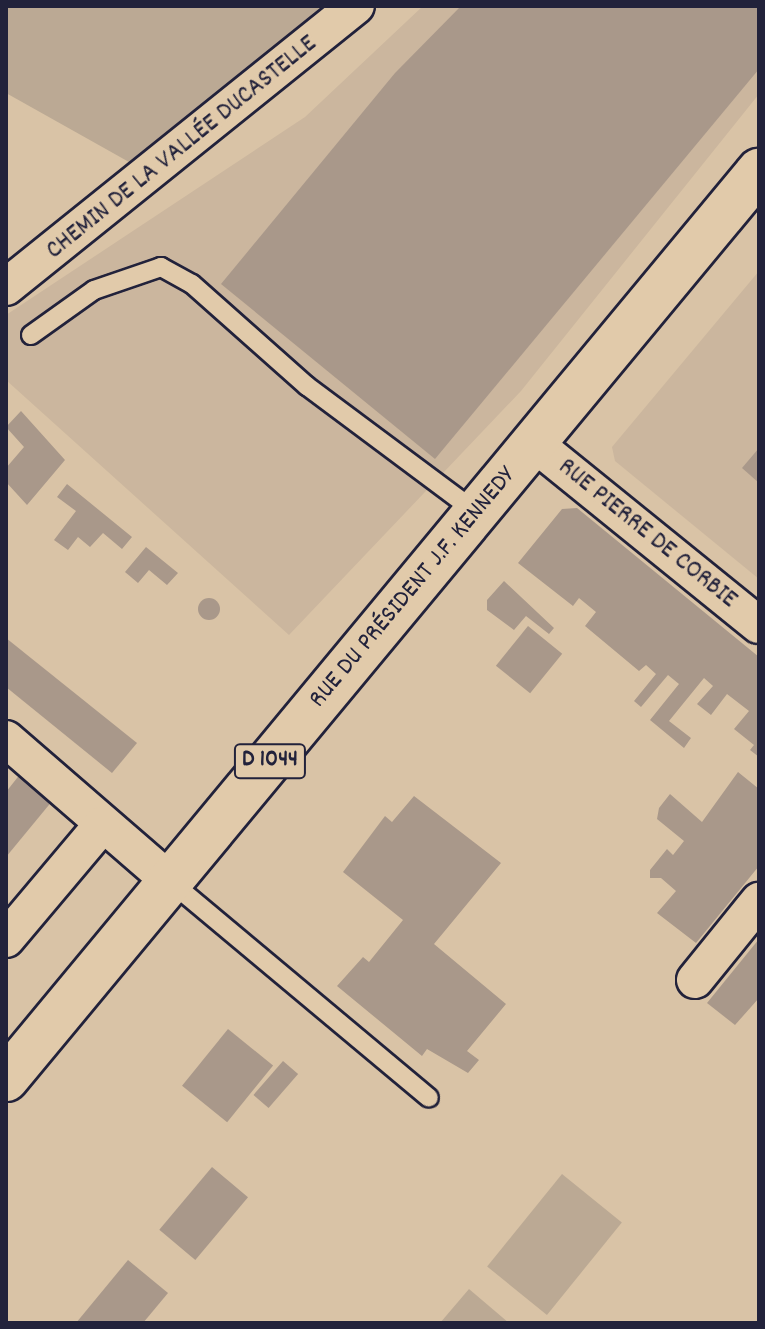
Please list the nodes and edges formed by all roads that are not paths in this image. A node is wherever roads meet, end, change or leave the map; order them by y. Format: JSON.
{"nodes":[{"id":1,"x":356,"y":6,"type":"edge"},
{"id":2,"x":759,"y":171,"type":"edge"},
{"id":3,"x":6,"y":287,"type":"edge"},
{"id":4,"x":31,"y":335,"type":"dead end"},
{"id":5,"x":534,"y":443,"type":"junction"},
{"id":6,"x":476,"y":512,"type":"junction"},
{"id":7,"x":759,"y":625,"type":"edge"},
{"id":8,"x":6,"y":739,"type":"edge"},
{"id":9,"x":102,"y":825,"type":"junction"},
{"id":10,"x":170,"y":881,"type":"junction"},
{"id":11,"x":759,"y":901,"type":"edge"},
{"id":12,"x":6,"y":939,"type":"edge"},
{"id":13,"x":695,"y":980,"type":"dead end"},
{"id":14,"x":6,"y":1079,"type":"edge"},
{"id":15,"x":429,"y":1098,"type":"dead end"}],
"edges":[{"from":1,"to":3,"type":"street","name":"CHEMIN DE LA VALLÉE DUCASTELLE"},
{"from":2,"to":5,"type":"main road","name":"RUE DU PRÉSIDENT J.F. KENNEDY","number":"D 1044"},
{"from":4,"to":6,"type":"lane"},
{"from":5,"to":6,"type":"main road","name":"RUE DU PRÉSIDENT J.F. KENNEDY","number":"D 1044"},
{"from":5,"to":7,"type":"street","name":"RUE PIERRE DE CORBIE"},
{"from":6,"to":10,"type":"main road","name":"RUE DU PRÉSIDENT J.F. KENNEDY","number":"D 1044"},
{"from":8,"to":9,"type":"street"},
{"from":9,"to":10,"type":"street"},
{"from":9,"to":12,"type":"street"},
{"from":10,"to":14,"type":"main road","name":"RUE DU PRÉSIDENT J.F. KENNEDY","number":"D 1044"},
{"from":10,"to":15,"type":"lane"},
{"from":11,"to":13,"type":"street"}]}
